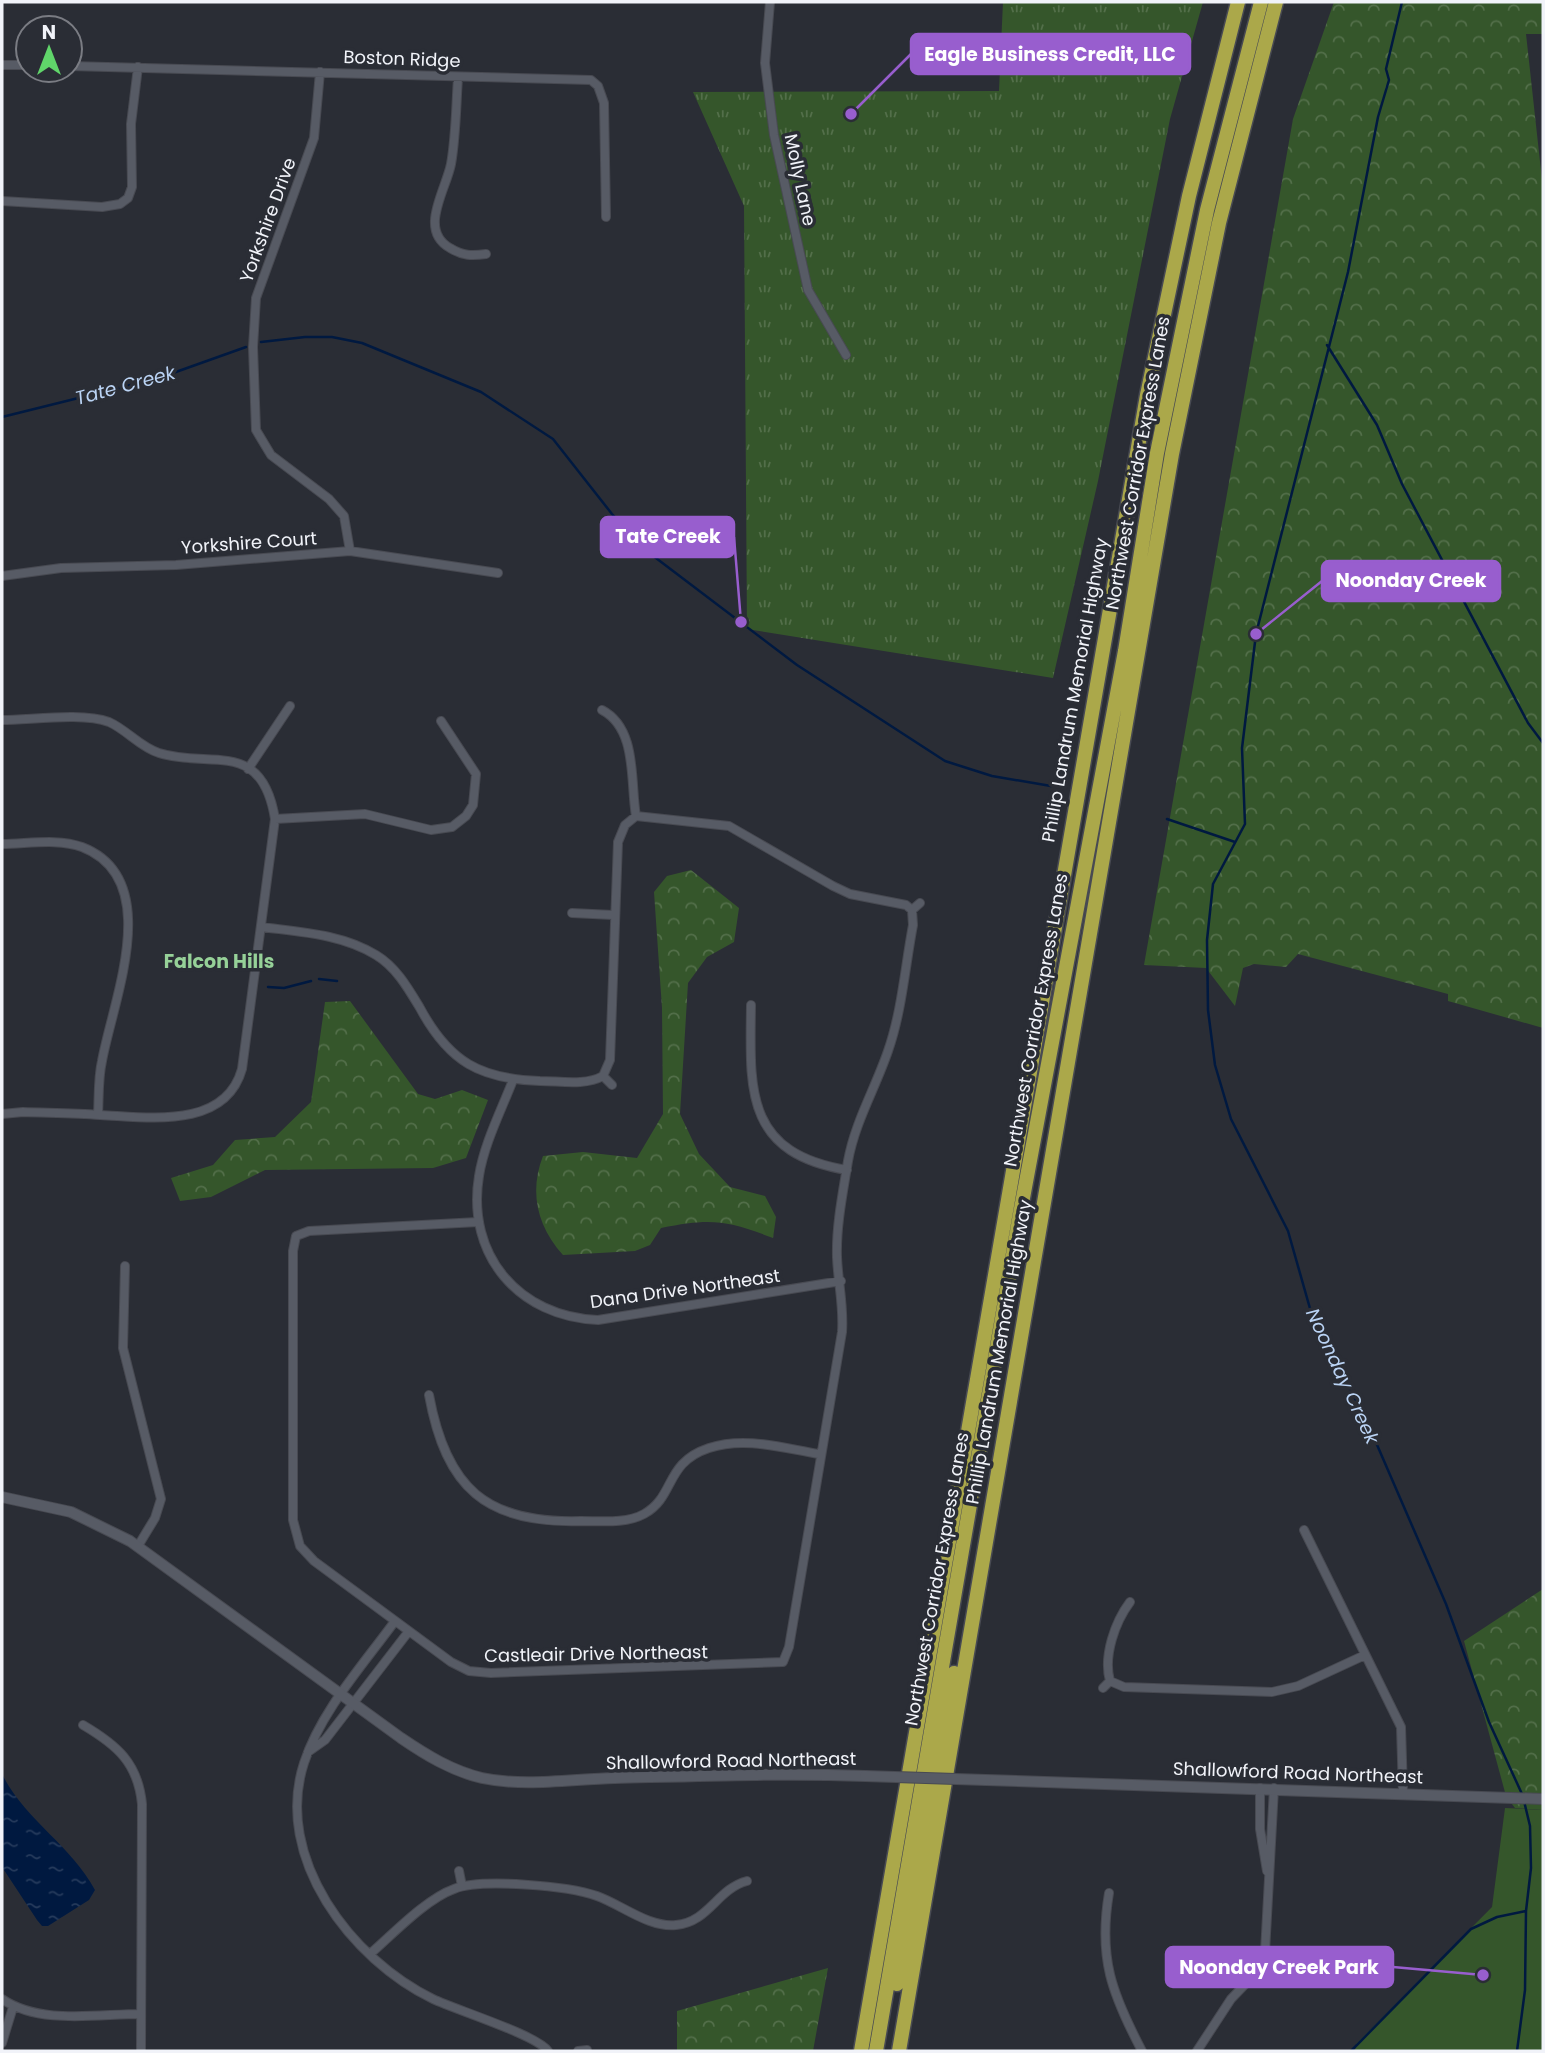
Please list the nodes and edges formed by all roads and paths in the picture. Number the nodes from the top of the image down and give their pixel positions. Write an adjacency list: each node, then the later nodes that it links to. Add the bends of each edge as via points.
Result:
1 (770, 2): 12 (street, Molly Lane, via 765,63 774,135 808,290)
2 (1238, 2): 75 (highway, Phillip Landrum Memorial Highway, via 1188,195 1147,395)
3 (1261, 2): 76 (highway, Northwest Corridor Express Lanes, via 1207,209 1157,453)
4 (1276, 2): 41 (highway, Phillip Landrum Memorial Highway, via 1227,190 1174,443)
5 (84, 66): 6 (street, Boston Ridge)
6 (138, 67): 7 (street, Boston Ridge); 9 (street, via 128,198 102,208)
7 (320, 72): 8 (street, Boston Ridge); 13 (street, Yorkshire Drive, via 314,138 256,298 256,430 271,454 344,516)
8 (458, 78): 10 (street, Boston Ridge, via 592,79 604,103); 11 (street, via 451,163 438,203 436,232 445,246 461,255)
9 (2, 201)
10 (606, 217)
11 (486, 254)
12 (846, 355)
13 (350, 551): 14 (street, Yorkshire Court); 15 (street, Yorkshire Court, via 176,565 61,568)
14 (498, 573)
15 (2, 576)
16 (290, 706): 20 (street)
17 (602, 710): 21 (street, via 624,733)
18 (2, 720): 20 (street, via 95,719 118,727 157,752 227,759)
19 (441, 721): 22 (street, via 473,765 478,783 473,805 452,827 431,830 365,814)
20 (248, 769): 22 (street, via 267,790)
21 (636, 816): 25 (street, via 729,826 841,890 898,902); 27 (street, via 620,836)
22 (275, 819): 28 (street)
23 (2, 844): 34 (street, via 61,843 83,848 107,865 123,887 128,911 126,947 101,1064)
24 (920, 903): 25 (street)
25 (912, 911): 35 (street, via 896,1022 863,1105)
26 (572, 913): 27 (street)
27 (613, 915): 30 (street, via 610,1060)
28 (262, 927): 31 (street, via 332,937 377,956 404,982 435,1033 457,1057 484,1073); 34 (street, via 242,1069 229,1093 204,1109 171,1119)
29 (751, 1005): 35 (street, via 750,1075 764,1122 789,1149)
30 (603, 1076): 31 (street, via 587,1082); 32 (street)
31 (513, 1080): 36 (street, Dana Drive Northeast, via 480,1173)
32 (612, 1085)
33 (2, 1114): 34 (street)
34 (98, 1115)
35 (847, 1170): 38 (street, via 838,1233)
36 (478, 1222): 38 (street, Dana Drive Northeast, via 492,1261 512,1286 541,1307 579,1320 636,1316); 46 (street, Castleair Drive Northeast, via 293,1233 294,1531 306,1553)
37 (125, 1266): 44 (street, via 123,1348 161,1499)
38 (841, 1281): 40 (street, via 842,1332)
39 (429, 1395): 40 (street, via 436,1433 458,1476 497,1508 535,1521 632,1519 655,1505 680,1464 725,1444 752,1443)
40 (819, 1454): 49 (street)
41 (996, 1484): 77 (highway, via 940,1738); 78 (highway, Phillip Landrum Memorial Highway)
42 (2, 1497): 44 (street, Shallowford Road Northeast, via 71,1512)
43 (1304, 1530): 48 (street)
44 (138, 1546): 53 (street, Shallowford Road Northeast)
45 (1130, 1602): 51 (street, via 1116,1623 1108,1663)
46 (396, 1621): 47 (street, Castleair Drive Northeast); 53 (street)
47 (409, 1631): 49 (street, Castleair Drive Northeast, via 451,1662 479,1673); 54 (street)
48 (1365, 1655): 51 (street, via 1298,1686 1272,1692 1124,1687); 59 (street, via 1401,1727)
49 (783, 1662): 50 (street)
50 (789, 1670)
51 (1110, 1681): 52 (street)
52 (1103, 1688)
53 (342, 1694): 54 (street, Shallowford Road Northeast); 56 (street)
54 (354, 1703): 56 (street, via 325,1740); 57 (street, Shallowford Road Northeast, bridge, via 428,1756 485,1778 524,1781 740,1774)
55 (83, 1725): 69 (street, via 120,1749 139,1782)
56 (308, 1752): 66 (street, via 297,1802 308,1863 331,1911)
57 (1260, 1788): 58 (street, Shallowford Road Northeast); 62 (street, via 1260,1829)
58 (1274, 1788): 59 (street, Shallowford Road Northeast); 62 (street)
59 (1403, 1792): 60 (street, Shallowford Road Northeast)
60 (1543, 1799)
61 (459, 1871): 64 (street)
62 (1268, 1874): 80 (street, via 1267,1943 1261,1963 1224,2007)
63 (747, 1881): 64 (street, via 730,1887 702,1916 668,1926 570,1889)
64 (462, 1886): 66 (street, via 443,1894)
65 (1109, 1893): 79 (street, via 1104,1946 1108,1977)
66 (370, 1954): 73 (street, via 419,1992 531,2039)
67 (2, 1999): 68 (street)
68 (13, 2007): 69 (street, via 58,2015); 70 (street)
69 (141, 2014): 72 (street)
70 (2, 2043)
71 (587, 2050): 74 (street)
72 (141, 2051)
73 (548, 2051)
74 (578, 2051)
75 (860, 2051)
76 (876, 2051)
77 (884, 2051)
78 (899, 2051)
79 (1142, 2051)
80 (1197, 2051)

